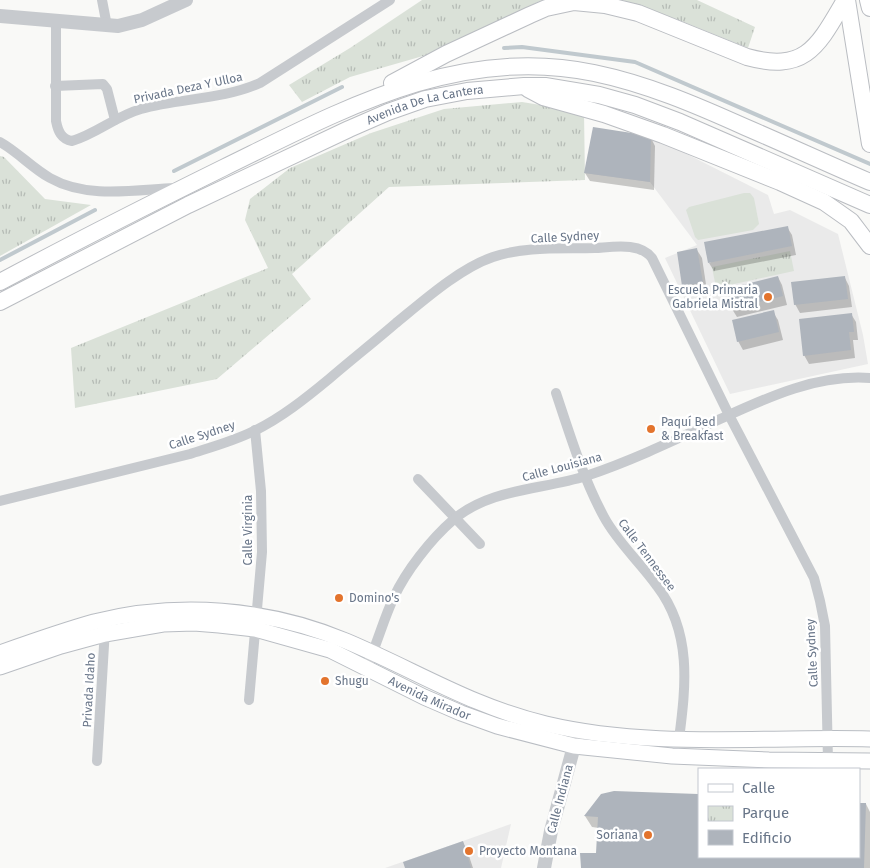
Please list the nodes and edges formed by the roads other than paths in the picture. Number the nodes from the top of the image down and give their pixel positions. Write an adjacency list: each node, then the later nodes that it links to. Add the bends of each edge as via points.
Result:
1 (102, 0): 7 (street)
2 (186, 0): 7 (street, via 142,20)
3 (390, 0): 11 (street, Privada Deza Y Ulloa, via 247,89 149,107)
4 (846, 0): 10 (main road, via 813,48 784,62 747,56 620,8 588,2 562,4 530,15 446,54); 13 (main road)
5 (0, 16): 6 (street)
6 (56, 21): 7 (street); 8 (street)
7 (107, 26)
8 (55, 86): 11 (street, via 103,84); 11 (street, Privada Deza Y Ulloa, via 57,128 64,139 76,140)
9 (524, 86): 16 (main road, Avenida De La Cantera, via 564,89 635,105); 17 (main road, via 543,97 663,135 824,202 851,222); 19 (main road, Avenida De La Cantera, via 445,94 388,112 188,204)
10 (366, 100): 14 (main road, Avenida De La Cantera, via 430,79 494,67 525,66 593,72 636,83 694,104); 15 (main road, Avenida De La Cantera)
11 (115, 120)
12 (0, 142): 15 (street, via 48,177 72,188 106,191)
13 (870, 144)
14 (870, 182)
15 (183, 188): 18 (main road, Avenida De La Cantera)
16 (870, 205)
17 (870, 246)
18 (0, 282)
19 (0, 302)
20 (870, 378): 22 (street, Calle Louisiana, via 823,380 777,393)
21 (556, 393): 24 (street, Calle Tennessee)
22 (730, 415): 23 (street, Calle Sydney, via 652,258 642,250 616,247 506,253 472,266 416,306 307,396); 24 (street, Calle Louisiana); 37 (street, Calle Sydney, via 814,578 825,626)
23 (255, 430): 26 (street, Calle Sydney, via 190,454); 29 (street, Calle Virginia, via 262,523)
24 (584, 476): 27 (street, Calle Louisiana, via 503,495 480,503); 38 (street, Calle Tennessee, via 604,518 621,544 658,586 675,616 685,662 684,702)
25 (418, 479): 27 (street)
26 (0, 501)
27 (455, 518): 28 (street); 32 (street, Calle Louisiana, via 434,537 394,596)
28 (480, 544)
29 (256, 622): 30 (main road, Avenida Mirador, via 230,611 188,610 158,612); 32 (main road, Avenida Mirador, via 317,631); 34 (main road, Avenida Mirador, via 330,650); 35 (street, Calle Virginia)
30 (105, 627): 31 (main road, Avenida Mirador, via 65,631); 33 (main road, Avenida Mirador, via 68,644); 41 (street, Privada Idaho)
31 (0, 653)
32 (373, 653): 34 (street, Calle Louisiana); 36 (main road, Avenida Mirador, via 463,697 545,724)
33 (0, 667)
34 (366, 668): 40 (main road, Avenida Mirador, via 461,713)
35 (250, 700)
36 (578, 730): 38 (main road, Avenida Mirador); 40 (street, Calle Indiana)
37 (827, 738): 38 (main road, Avenida Mirador); 39 (main road, Avenida Mirador); 42 (street, Calle Sydney)
38 (678, 739)
39 (870, 739)
40 (574, 746): 42 (main road, Avenida Mirador, via 672,756); 44 (street, Calle Indiana)
41 (97, 761)
42 (828, 761): 43 (main road, Avenida Mirador)
43 (870, 761)
44 (544, 868)

